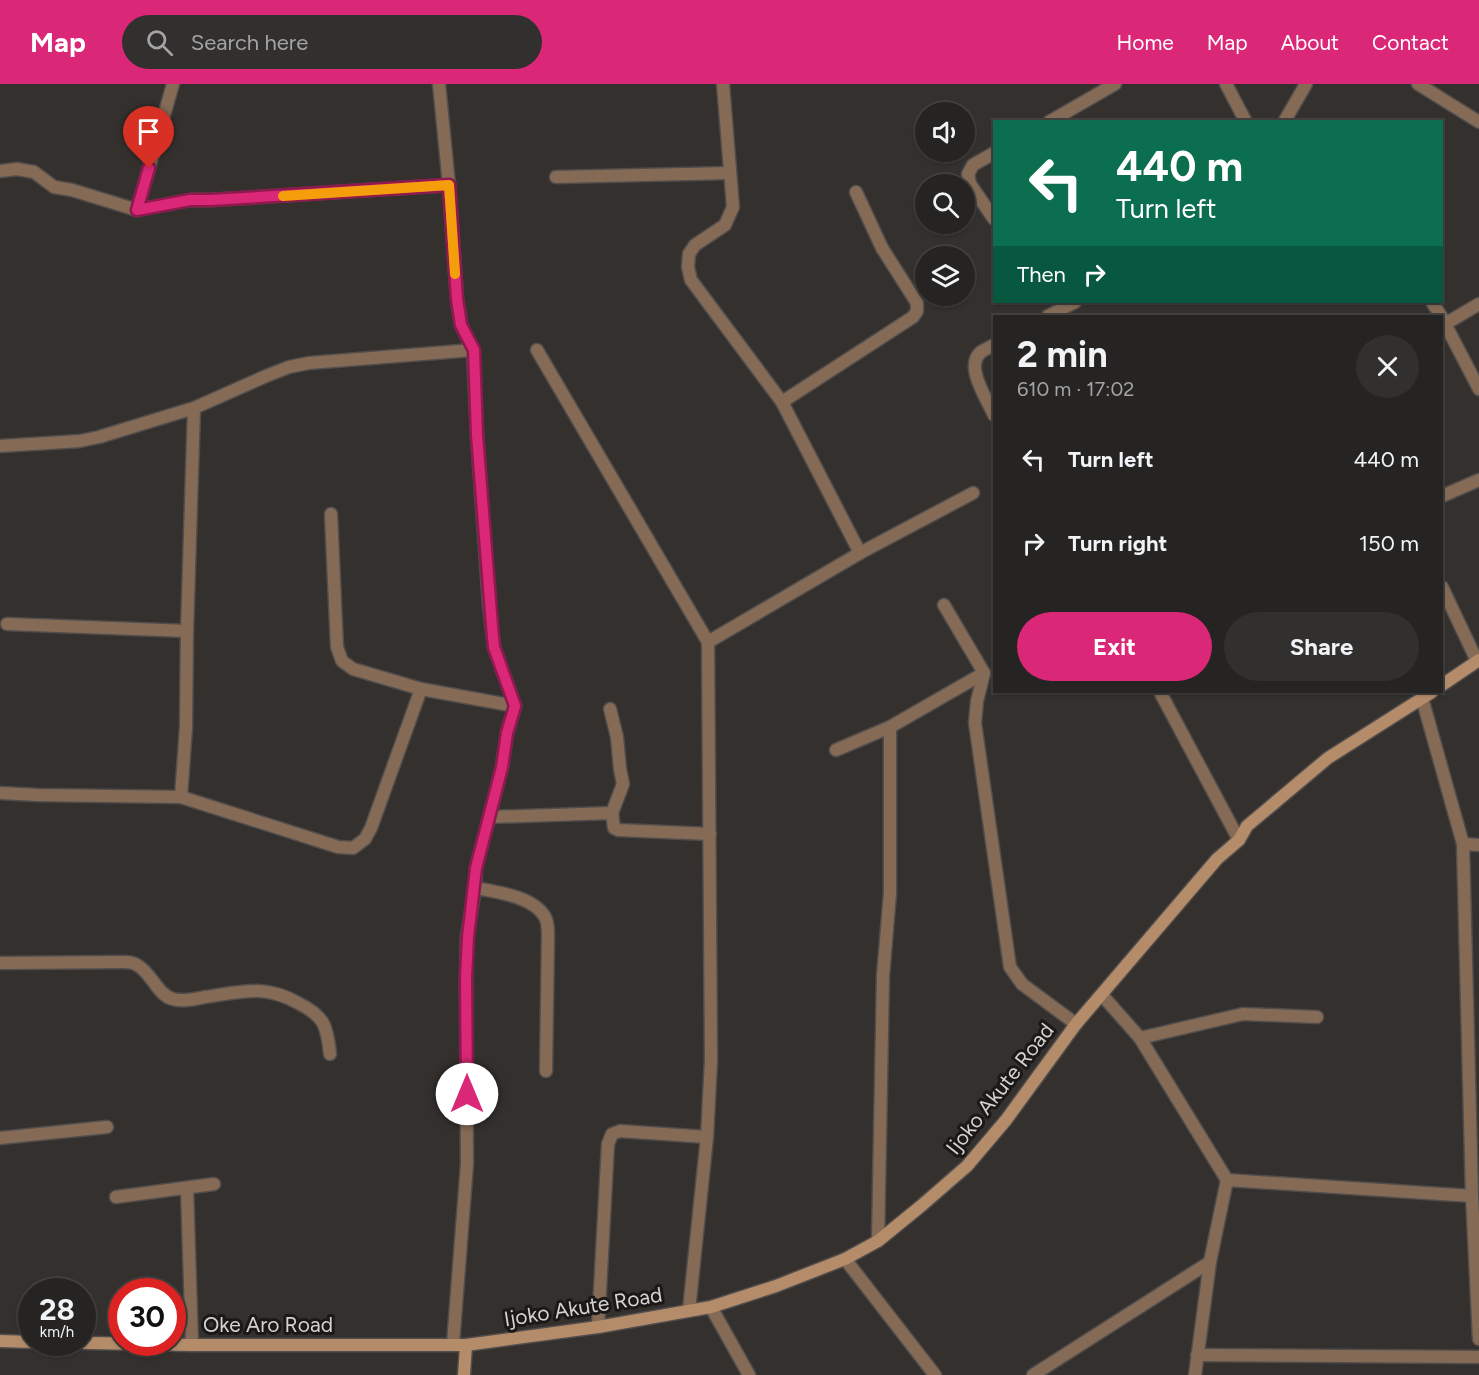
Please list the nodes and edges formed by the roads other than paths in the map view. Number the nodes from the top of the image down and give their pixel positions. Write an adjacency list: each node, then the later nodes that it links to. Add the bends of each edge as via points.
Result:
1 (173, 84): 18 (street)
2 (439, 84): 16 (street)
3 (723, 84): 14 (street)
4 (1115, 84): 8 (street)
5 (1226, 84): 9 (street)
6 (1306, 84): 10 (street)
7 (1418, 84): 11 (street)
8 (1052, 120)
9 (1245, 120)
10 (1285, 120)
11 (1479, 122)
12 (993, 154): 19 (street, via 973,165 968,174 970,184)
13 (0, 171): 18 (street, via 33,172 54,187)
14 (730, 172): 15 (street); 27 (street, via 730,216 725,225 695,245 689,254 689,274)
15 (556, 177)
16 (449, 185): 18 (street, via 190,200); 24 (street, via 457,299 461,325)
17 (855, 192): 27 (street, via 882,248 917,303 917,311)
18 (137, 210)
19 (993, 218)
20 (1479, 304): 21 (street)
21 (1443, 319)
22 (1443, 321): 26 (street)
23 (993, 346): 29 (street, via 980,353 975,373)
24 (474, 350): 28 (street, via 289,367); 47 (street, via 489,604 494,647)
25 (537, 350): 40 (street)
26 (1479, 389)
27 (782, 402): 35 (street)
28 (194, 408): 30 (street, via 80,441); 39 (street)
29 (993, 413)
30 (0, 446)
31 (1479, 480): 33 (street)
32 (973, 493): 35 (street)
33 (1443, 496)
34 (331, 514): 44 (street, via 337,647 342,661 353,669)
35 (860, 553): 40 (street)
36 (1443, 589): 41 (street)
37 (944, 605): 42 (street)
38 (7, 624): 39 (street)
39 (187, 631): 52 (street)
40 (708, 642): 55 (street)
41 (1478, 660): 43 (main road)
42 (984, 673): 49 (street); 63 (street, via 975,723 1010,968 1022,984)
43 (1443, 684)
44 (421, 689): 47 (street); 52 (street, via 371,828 353,848 338,847)
45 (1161, 693): 56 (street)
46 (1427, 695): 56 (main road, Ijoko Akute Road, via 1328,758 1247,826); 57 (street)
47 (515, 706): 54 (street)
48 (610, 709): 53 (street, via 623,784)
49 (890, 727): 50 (street); 75 (street, via 890,893 883,976)
50 (836, 750)
51 (0, 793): 52 (street)
52 (181, 797)
53 (612, 813): 54 (street); 55 (street, via 612,825 618,830)
54 (489, 817): 59 (street)
55 (710, 834): 68 (street, via 711,1060)
56 (1239, 840): 61 (main road, Ijoko Akute Road, via 1217,859)
57 (1463, 844): 58 (street); 73 (street)
58 (1479, 845)
59 (475, 888): 66 (street, via 523,899 546,918); 85 (street, via 466,977 467,1164)
60 (0, 963): 65 (street, via 137,964 173,999 271,991 313,1011 322,1020)
61 (1102, 995): 63 (main road, Ijoko Akute Road); 64 (street)
62 (1317, 1017): 64 (street, via 1243,1014)
63 (1076, 1024): 75 (main road, Ijoko Akute Road, via 967,1166)
64 (1140, 1038): 70 (street)
65 (330, 1053)
66 (546, 1071)
67 (107, 1127): 69 (street)
68 (707, 1137): 79 (street); 80 (street, via 620,1131 612,1134 608,1144)
69 (0, 1138)
70 (1227, 1180): 73 (street); 77 (street)
71 (214, 1184): 72 (street)
72 (187, 1188): 74 (street); 86 (street)
73 (1472, 1196): 81 (street)
74 (116, 1197)
75 (878, 1240): 76 (main road, Ijoko Akute Road)
76 (845, 1259): 78 (main road, Ijoko Akute Road); 91 (street)
77 (1210, 1262): 87 (street); 92 (street)
78 (711, 1307): 79 (main road, Ijoko Akute Road); 90 (street)
79 (689, 1310): 80 (main road, Ijoko Akute Road)
80 (598, 1327): 85 (main road, Ijoko Akute Road)
81 (1479, 1339)
82 (0, 1341): 83 (main road)
83 (18, 1342)
84 (96, 1343): 86 (main road, Oke Aro Road)
85 (459, 1344): 86 (main road, Oke Aro Road); 89 (main road)
86 (192, 1345)
87 (1197, 1355): 88 (street); 93 (street)
88 (1479, 1357)
89 (464, 1375)
90 (748, 1375)
91 (935, 1375)
92 (1033, 1375)
93 (1195, 1375)

